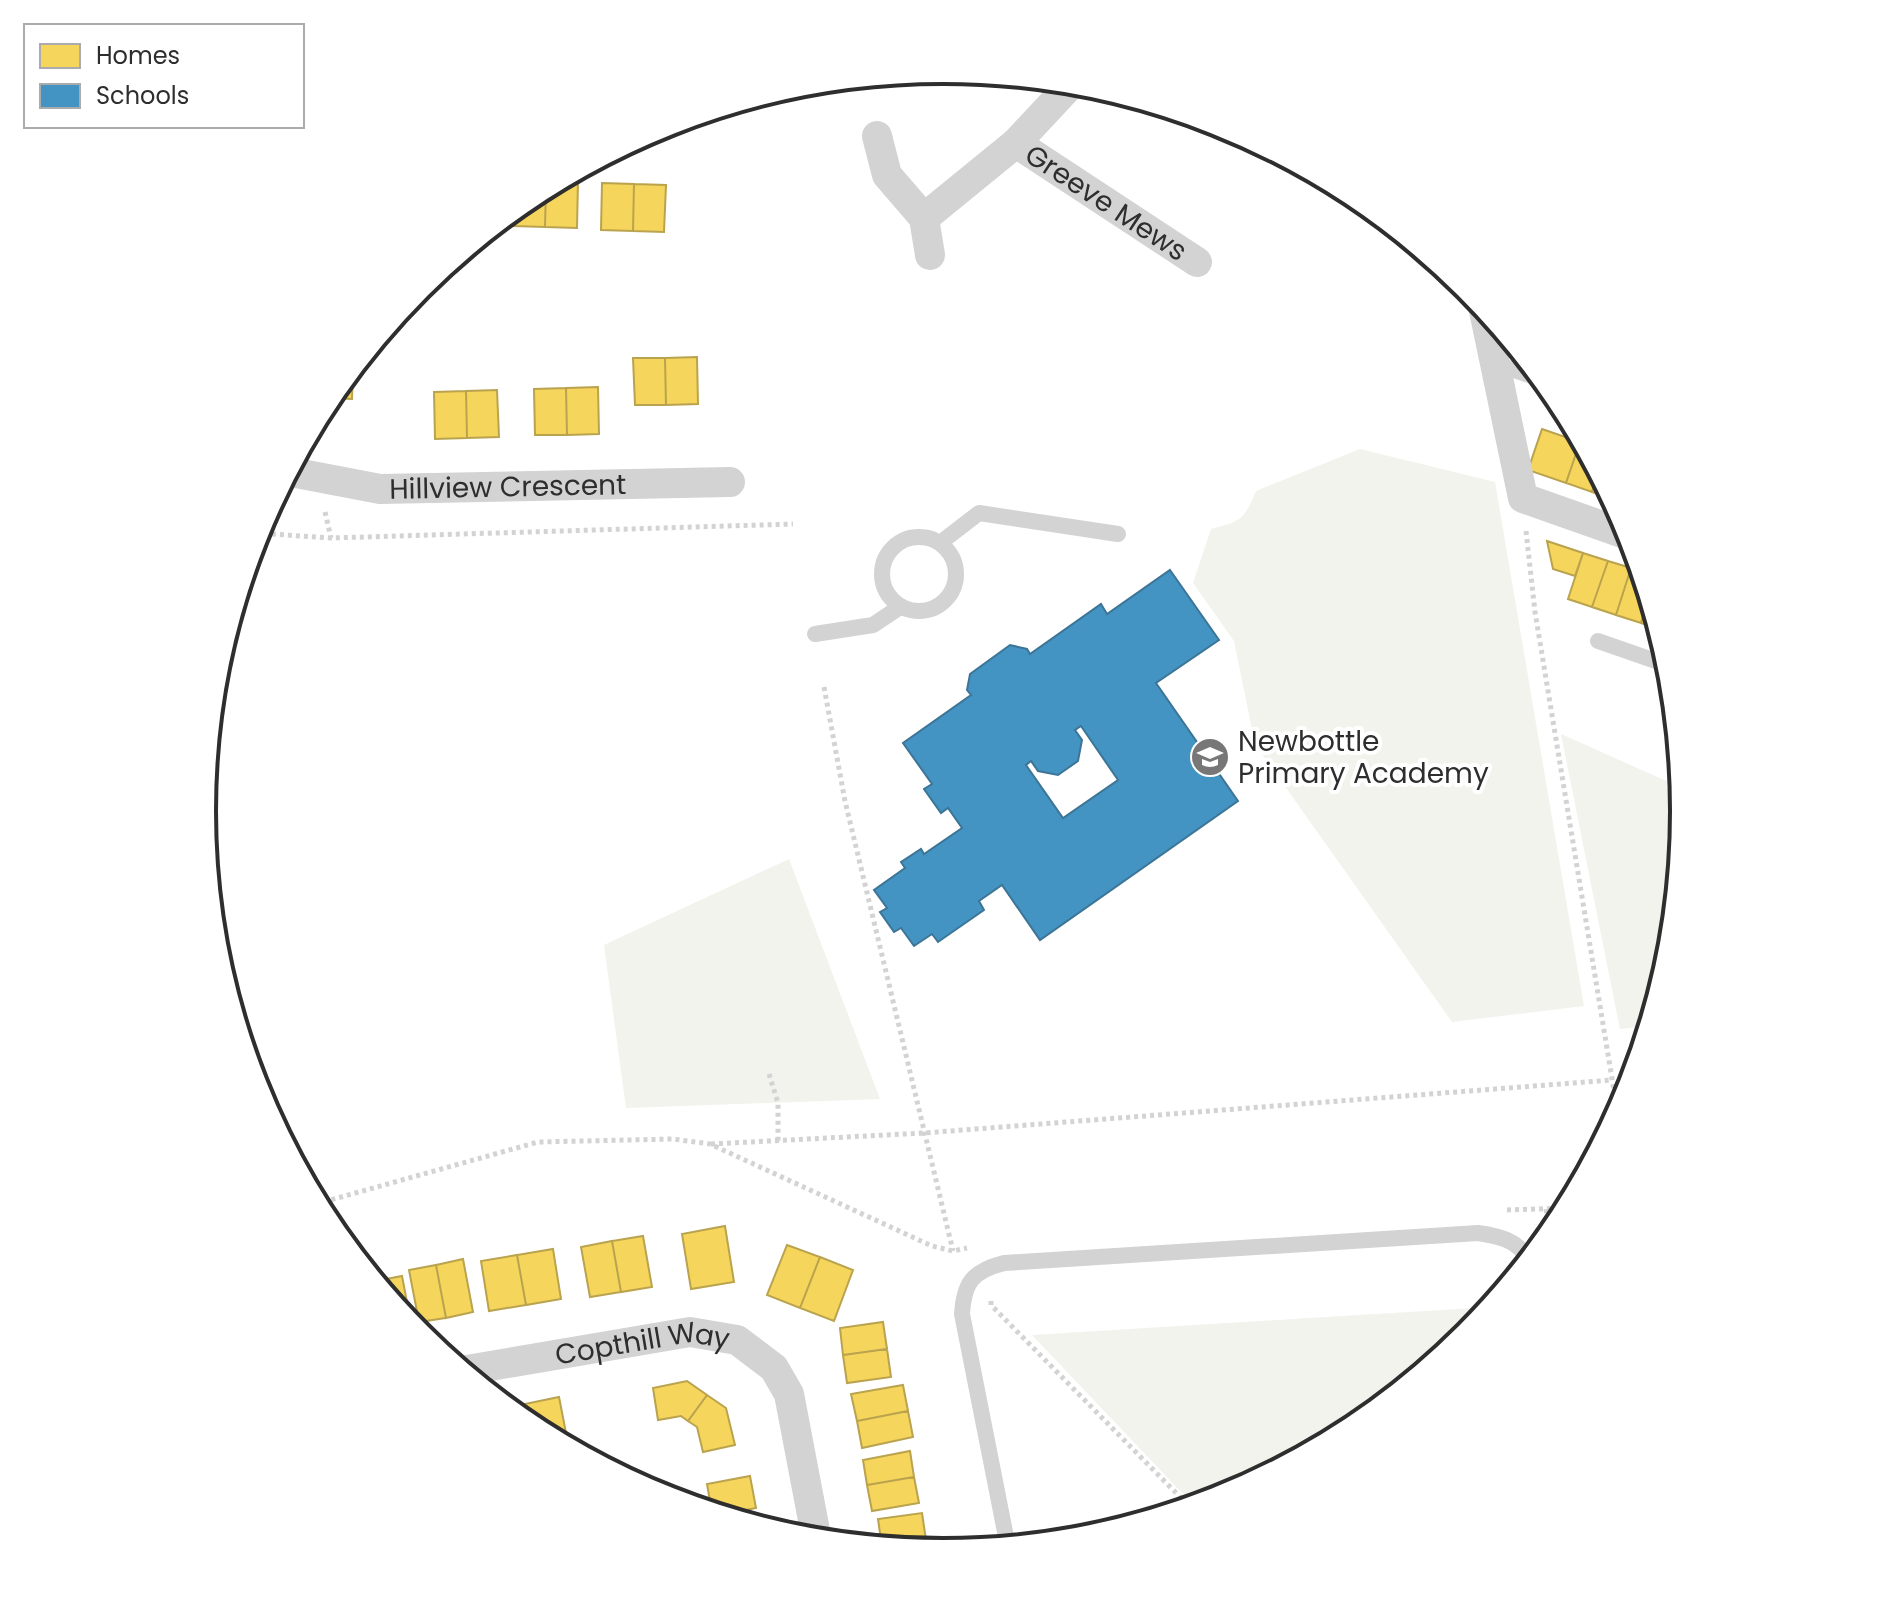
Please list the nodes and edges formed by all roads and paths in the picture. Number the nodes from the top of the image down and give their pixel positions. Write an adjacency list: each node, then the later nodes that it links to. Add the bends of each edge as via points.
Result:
1 (1062, 94): 3 (street, Greeve Mews)
2 (877, 136): 4 (street, via 887,175)
3 (1016, 143): 4 (street, Greeve Mews); 6 (street, Greeve Mews)
4 (924, 218): 5 (street)
5 (930, 255)
6 (1197, 262)
7 (1488, 330): 8 (street)
8 (1496, 364): 9 (lane); 12 (street)
9 (1523, 373)
10 (300, 474): 11 (street, Hillview Crescent, via 380,489)
11 (730, 482)
12 (1523, 498): 14 (street); 24 (path, via 1535,612)
13 (793, 524): 15 (path, via 331,538)
14 (1614, 530)
15 (271, 534)
16 (1118, 534): 17 (lane, via 979,513)
17 (940, 543): 18 (lane, via 955,566 951,594 928,611); 18 (lane, via 912,537 888,554 882,583)
18 (900, 607): 19 (lane, via 873,625)
19 (815, 634)
20 (1598, 641): 21 (lane)
21 (1655, 661)
22 (824, 687): 26 (path, via 845,801)
23 (769, 1074): 27 (path, via 778,1103)
24 (1612, 1080): 25 (path); 26 (path)
25 (1614, 1092)
26 (924, 1133): 27 (path); 28 (path, via 953,1251)
27 (778, 1141): 28 (path)
28 (710, 1144): 29 (path, via 673,1139 538,1142)
29 (329, 1200)
30 (1546, 1209): 31 (path)
31 (1548, 1217)
32 (1522, 1251): 33 (lane, via 1501,1236 1478,1233)
33 (985, 1268): 35 (path, via 991,1305); 37 (lane, via 967,1286 962,1314)
34 (477, 1370): 36 (street, Copthill Way, via 690,1332 737,1340 774,1368 789,1394)
35 (1181, 1498)
36 (814, 1527)
37 (1006, 1536)

